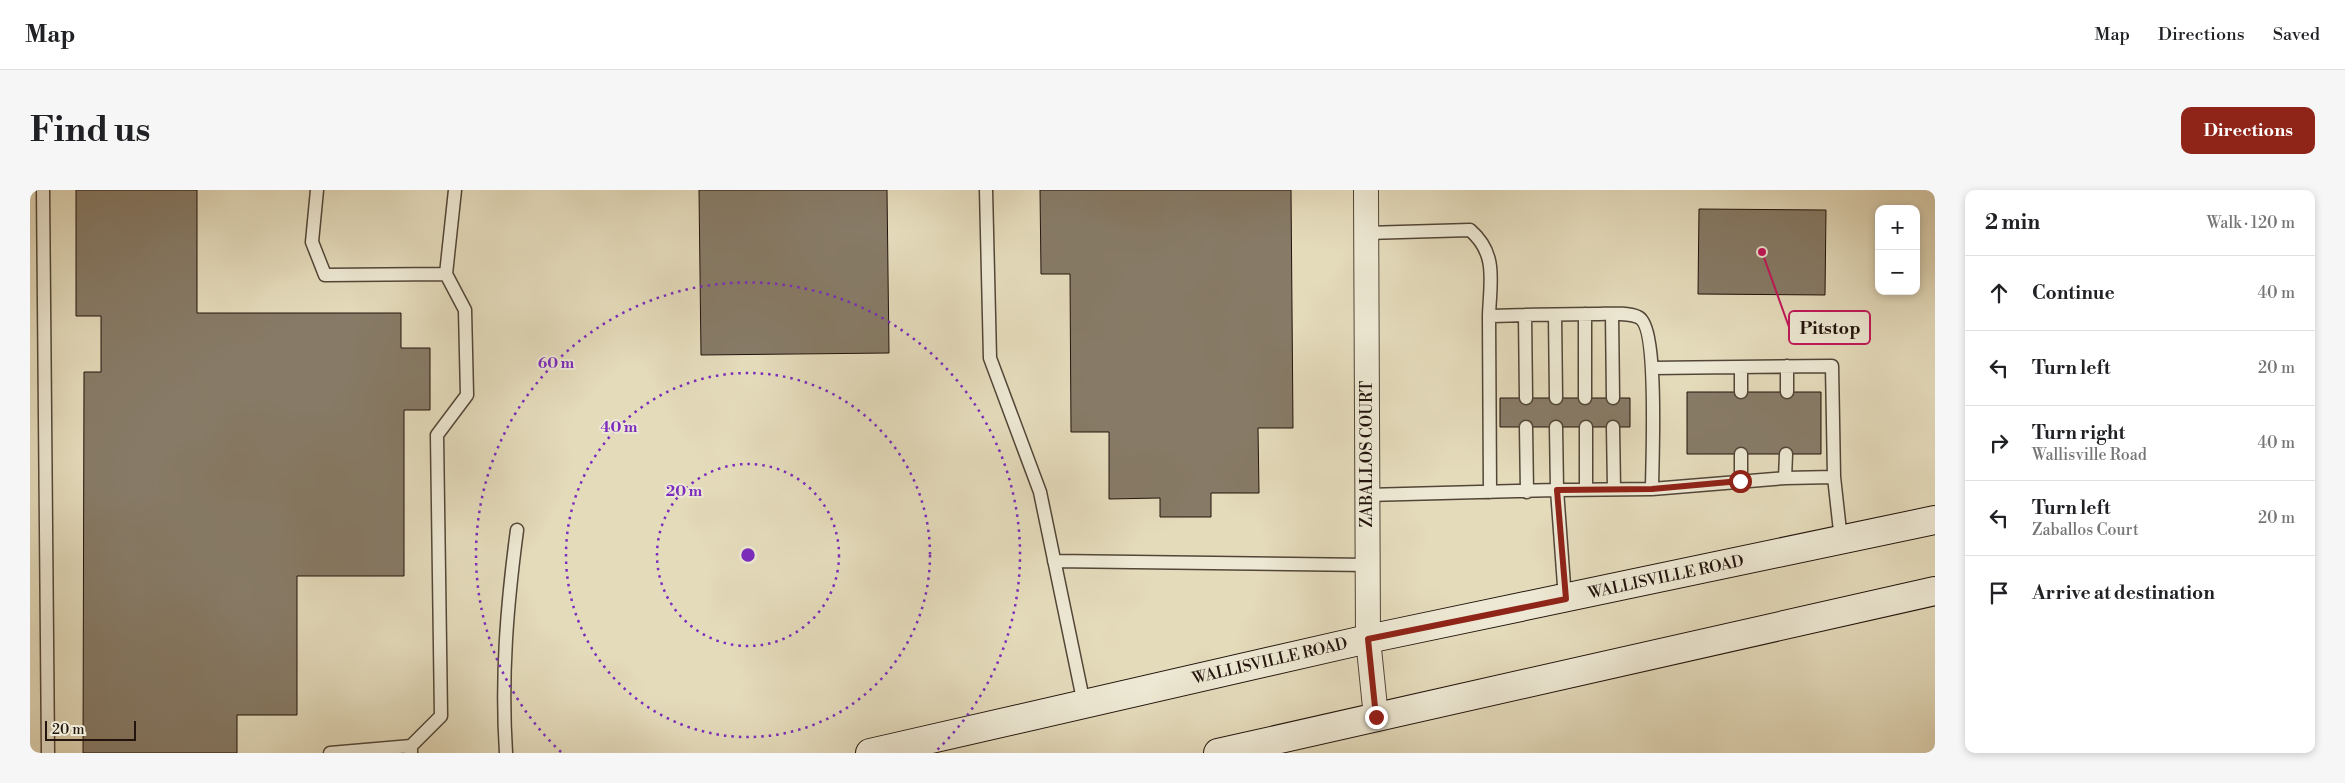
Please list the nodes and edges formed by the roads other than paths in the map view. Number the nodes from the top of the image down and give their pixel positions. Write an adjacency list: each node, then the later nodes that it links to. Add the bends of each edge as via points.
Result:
1 (43, 190): 50 (lane)
2 (317, 190): 7 (lane, via 312,242 325,275)
3 (456, 190): 7 (lane)
4 (986, 190): 41 (lane, via 990,358 1040,492)
5 (1366, 190): 6 (street, ZABALLOS COURT)
6 (1366, 233): 12 (lane, via 1470,230 1480,238 1490,258); 37 (street, ZABALLOS COURT)
7 (446, 274): 49 (lane, via 465,310 467,395 437,435 441,716)
8 (1585, 314): 9 (lane); 11 (lane); 20 (lane)
9 (1612, 314): 15 (lane, via 1638,317 1645,323); 21 (lane)
10 (1525, 315): 11 (lane); 12 (lane); 18 (lane)
11 (1555, 315): 19 (lane)
12 (1489, 316): 35 (lane)
13 (1787, 366): 14 (lane); 17 (lane); 28 (lane, via 1832,366)
14 (1740, 367): 15 (lane); 16 (lane)
15 (1652, 368): 33 (lane)
16 (1740, 392)
17 (1787, 392)
18 (1526, 398)
19 (1556, 398)
20 (1585, 398)
21 (1613, 398)
22 (1526, 427): 36 (lane)
23 (1556, 427): 34 (lane)
24 (1586, 427): 31 (lane)
25 (1613, 427): 32 (lane)
26 (1740, 454): 30 (lane)
27 (1786, 454): 29 (lane)
28 (1834, 476): 29 (lane); 40 (lane)
29 (1785, 478): 30 (lane)
30 (1740, 481): 33 (lane)
31 (1586, 489): 32 (lane); 34 (lane)
32 (1614, 489): 33 (lane)
33 (1652, 489)
34 (1557, 490): 36 (lane); 44 (lane)
35 (1490, 492): 36 (lane); 37 (lane)
36 (1527, 492)
37 (1367, 495): 42 (street, ZABALLOS COURT)
38 (1935, 520): 40 (main road, WALLISVILLE ROAD)
39 (517, 530): 52 (lane, via 508,596 502,700)
40 (1840, 540): 44 (main road, WALLISVILLE ROAD)
41 (1054, 560): 42 (lane); 46 (lane)
42 (1368, 565): 45 (street, ZABALLOS COURT)
43 (1935, 591): 47 (main road)
44 (1566, 599): 45 (main road, WALLISVILLE ROAD)
45 (1368, 639): 46 (main road, WALLISVILLE ROAD); 47 (street, ZABALLOS COURT)
46 (1084, 704): 53 (main road, WALLISVILLE ROAD)
47 (1376, 717): 48 (main road)
48 (1273, 747): 54 (main road)
49 (411, 750): 51 (lane)
50 (48, 753)
51 (330, 753)
52 (506, 753)
53 (870, 753)
54 (1218, 753)

